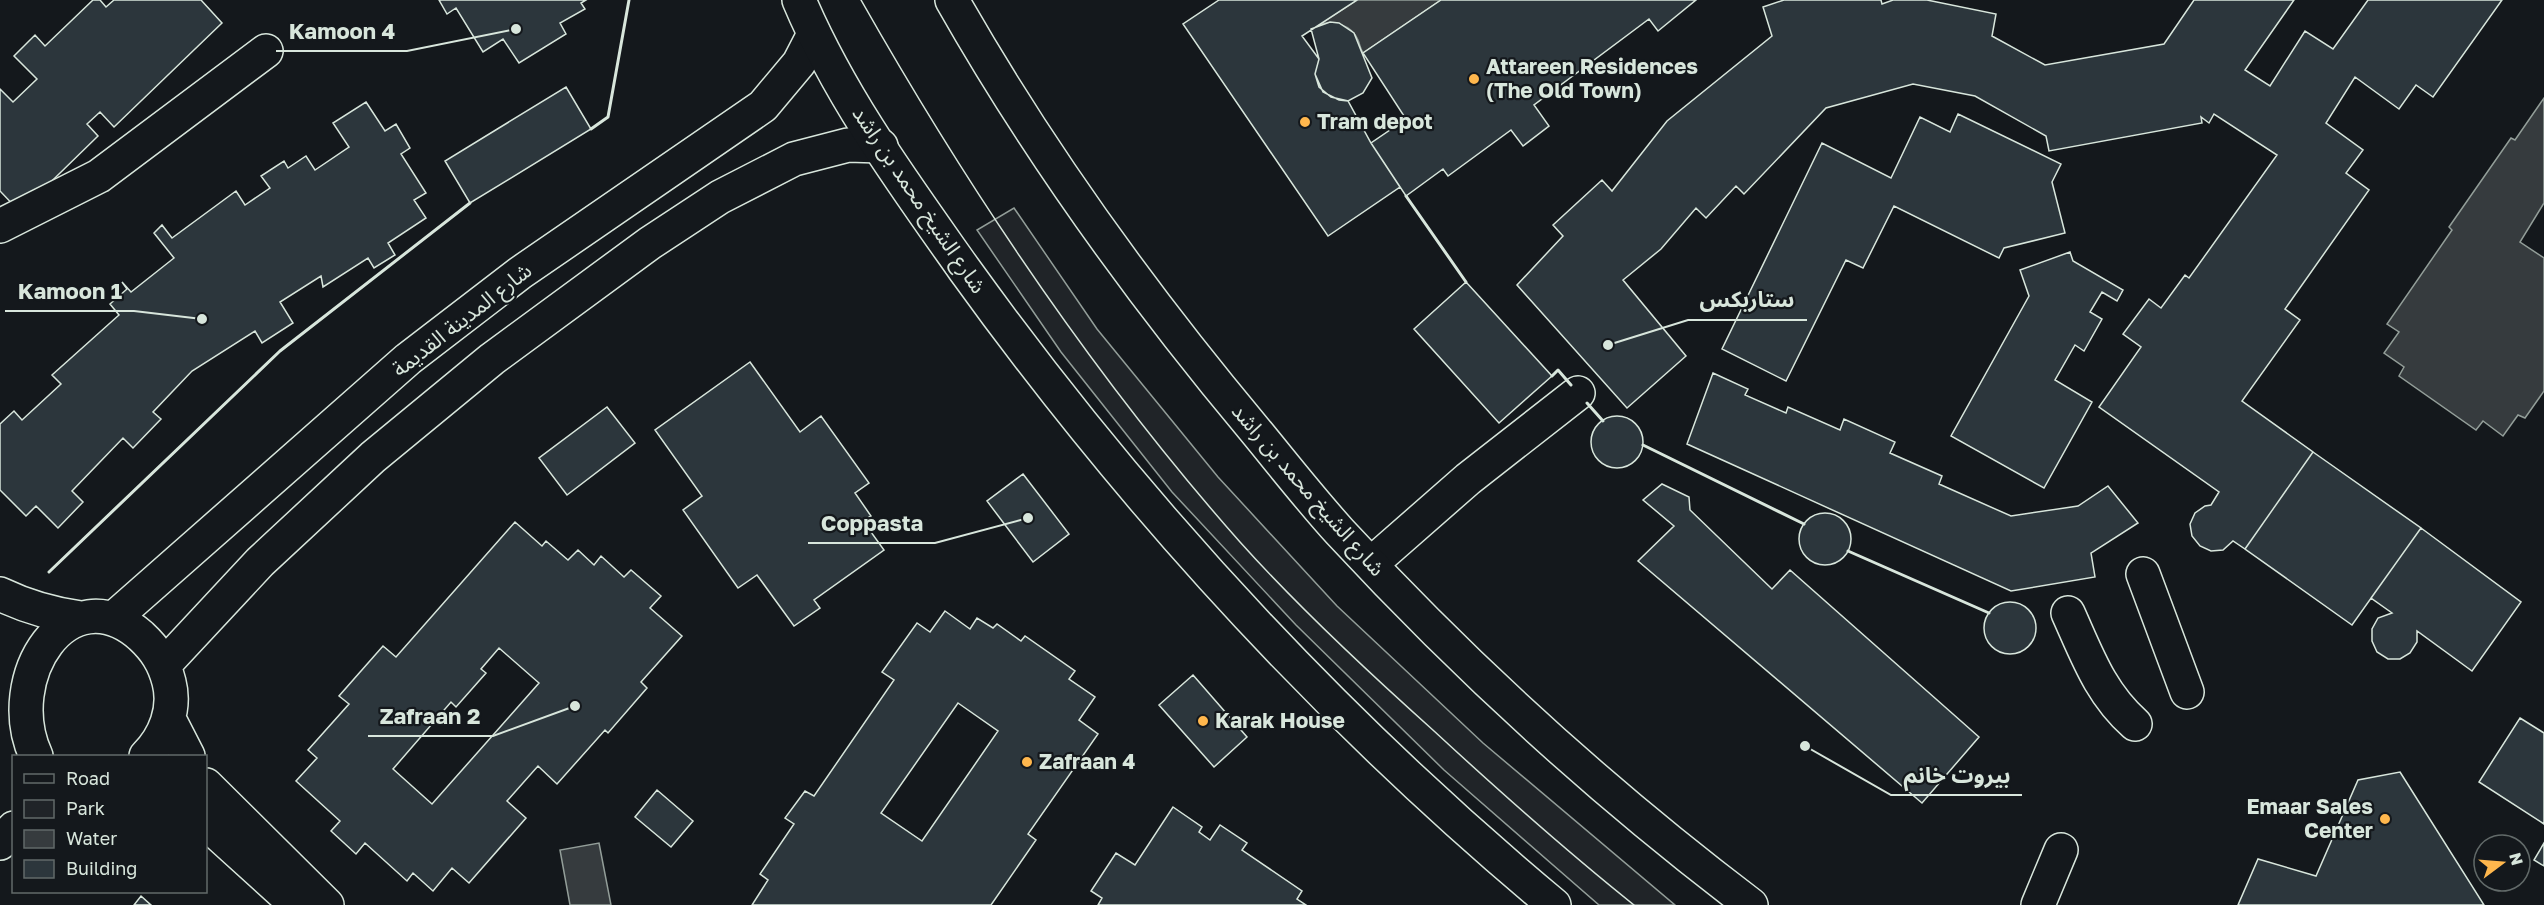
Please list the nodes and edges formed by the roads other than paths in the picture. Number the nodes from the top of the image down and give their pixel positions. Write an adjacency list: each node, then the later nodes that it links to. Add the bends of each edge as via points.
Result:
1 (800, 0): 3 (street, شارع الشيخ محمد بن راشد)
2 (952, 0): 8 (street, شارع الشيخ محمد بن راشد, via 1037,141 1099,232 1227,398)
3 (814, 34): 5 (street, شارع الشيخ محمد بن راشد); 13 (street, شارع المدينة القديمة, via 798,63 763,106 520,273 408,359)
4 (266, 51): 6 (street, via 99,176)
5 (881, 146): 14 (street, via 848,145 794,159 720,197 650,243 492,359 373,457 260,562); 29 (street, شارع الشيخ محمد بن راشد, via 1027,357 1207,572 1302,674 1403,772)
6 (0, 226)
7 (1578, 393): 8 (street, via 1468,479)
8 (1371, 564): 30 (street, شارع الشيخ محمد بن راشد, via 1533,724 1617,799)
9 (2143, 574): 15 (street)
10 (0, 594): 12 (street, via 52,614)
11 (2068, 613): 17 (street, via 2109,698)
12 (81, 618): 13 (street); 18 (street, via 60,623 27,648 7,679)
13 (114, 618): 14 (street, via 151,645)
14 (164, 664): 16 (street, via 171,691)
15 (2187, 692)
16 (169, 719): 20 (street, via 158,744); 21 (street)
17 (2135, 724)
18 (6, 733): 19 (street)
19 (35, 755)
20 (147, 755)
21 (187, 755)
22 (207, 786): 28 (street)
23 (207, 824): 27 (street)
24 (12, 830): 25 (street)
25 (0, 843)
26 (2061, 850): 31 (street)
27 (296, 905)
28 (327, 905)
29 (1554, 905)
30 (1751, 905)
31 (2038, 905)

